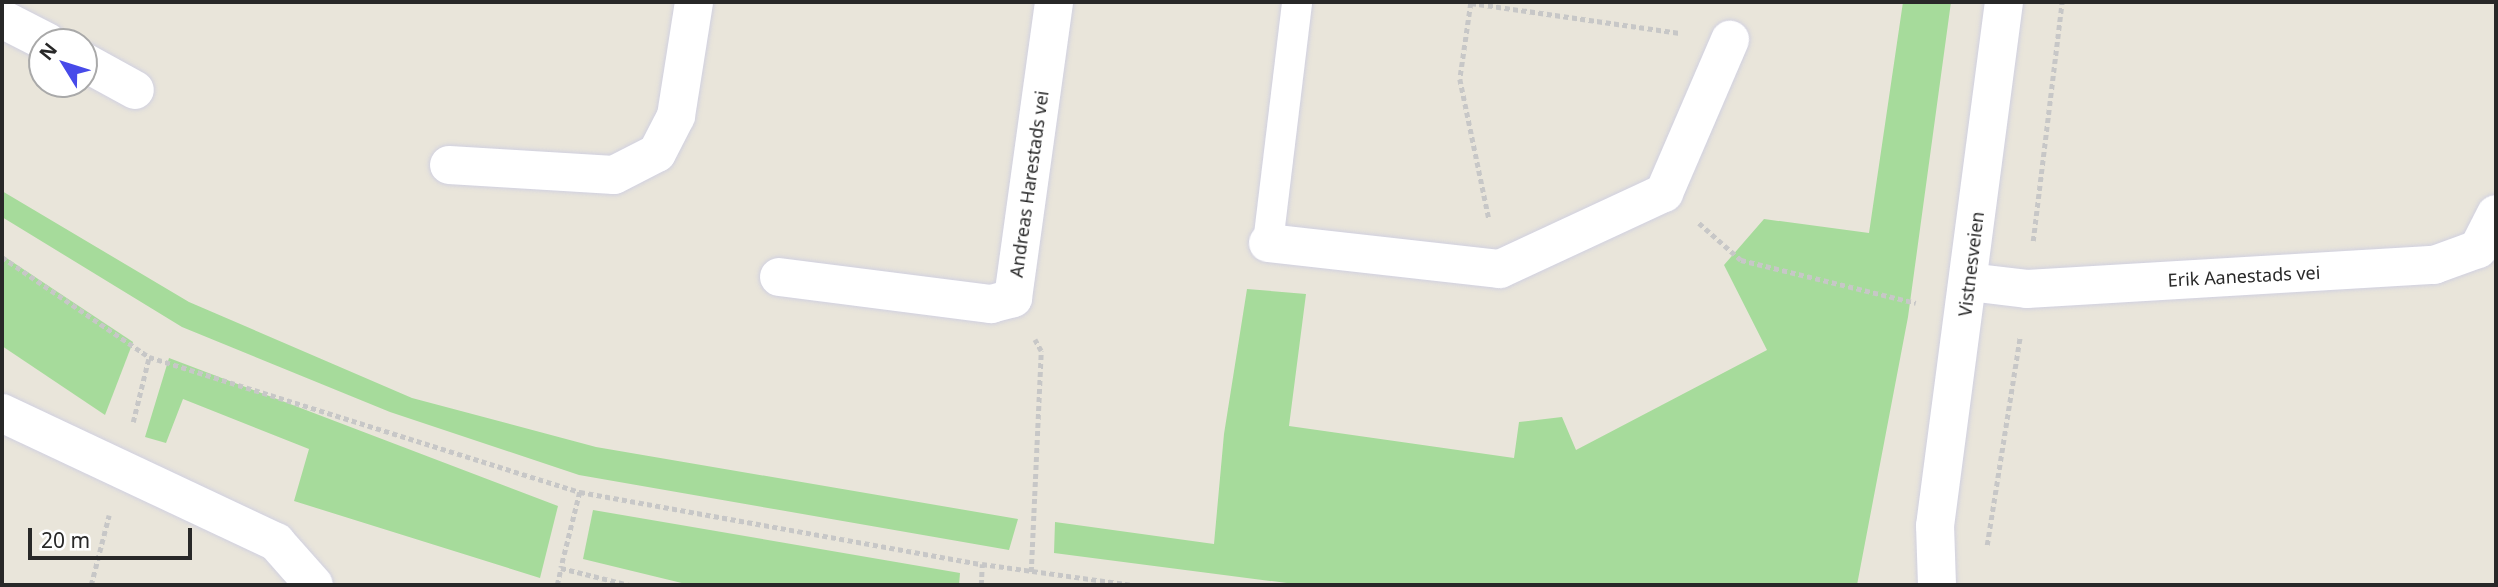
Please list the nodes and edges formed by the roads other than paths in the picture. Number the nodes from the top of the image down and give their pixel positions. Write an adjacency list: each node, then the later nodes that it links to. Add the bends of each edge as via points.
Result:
1 (694, 2): 10 (street, via 676,116 657,153 614,175)
2 (1054, 2): 13 (street, Andreas Harestads vei, via 1013,298 991,304)
3 (1297, 2): 12 (lane)
4 (2004, 2): 14 (street, Vistnesveien)
5 (2, 19): 6 (street)
6 (28, 32)
7 (1730, 40): 12 (street, via 1664,193 1500,269)
8 (98, 70): 9 (street)
9 (135, 90)
10 (449, 165)
11 (2496, 214): 14 (street, Erik Aanestads vei, via 2479,249 2434,265 2027,289)
12 (1268, 243)
13 (779, 277)
14 (1969, 282): 16 (street, Vistnesveien)
15 (2, 413): 17 (street, via 276,542)
16 (1935, 526): 18 (street, Vistnesveien); 19 (street, Vistnesveien)
17 (314, 585)
18 (1916, 585)
19 (1937, 585)

